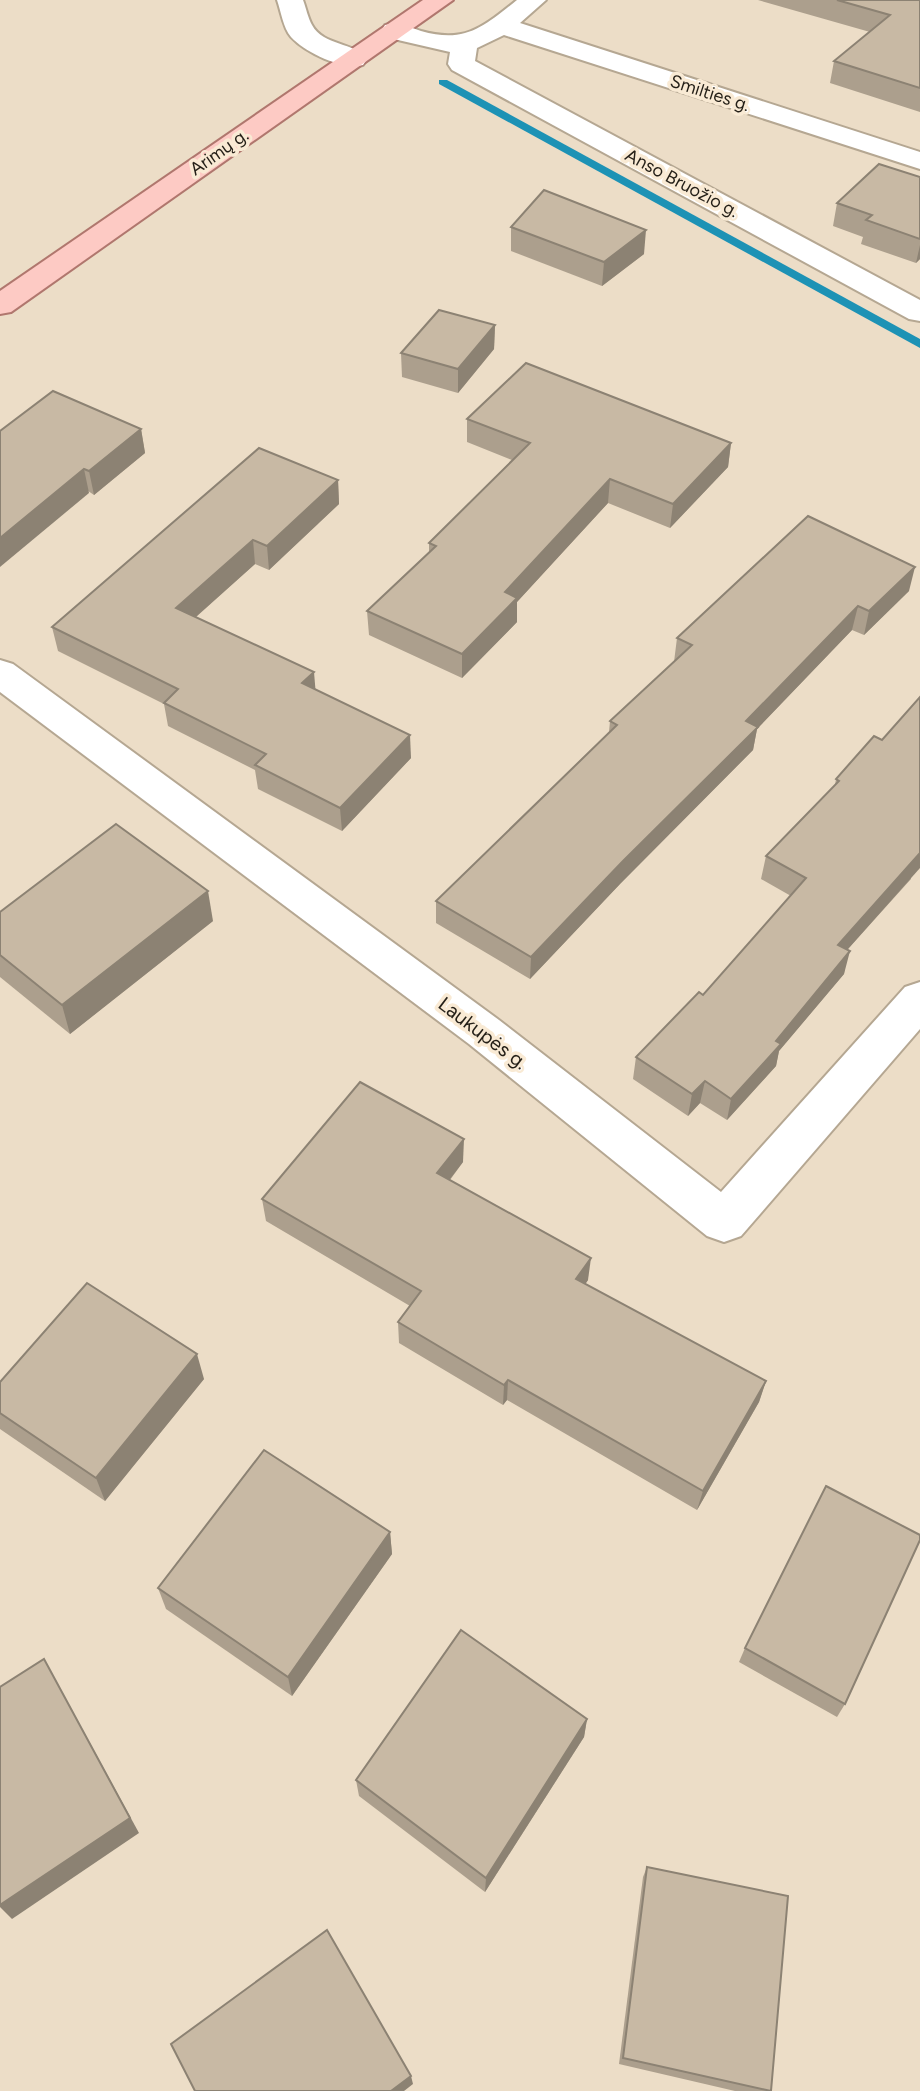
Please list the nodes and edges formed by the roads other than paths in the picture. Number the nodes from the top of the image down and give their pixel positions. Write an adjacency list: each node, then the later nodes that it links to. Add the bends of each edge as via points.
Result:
1 (290, 0): 7 (street, via 301,32)
2 (440, 0): 5 (main road, Arimų g.)
3 (533, 0): 4 (street)
4 (500, 25): 6 (street); 8 (street, Smilties g.)
5 (394, 31): 6 (street); 7 (main road, Arimų g.)
6 (465, 44): 10 (street, Anso Bruožio g., via 461,64)
7 (354, 59): 9 (main road, Arimų g.)
8 (920, 161)
9 (0, 305)
10 (920, 312)
11 (0, 673): 12 (street, Laukupės g., via 484,1032 724,1222)
12 (920, 999)

